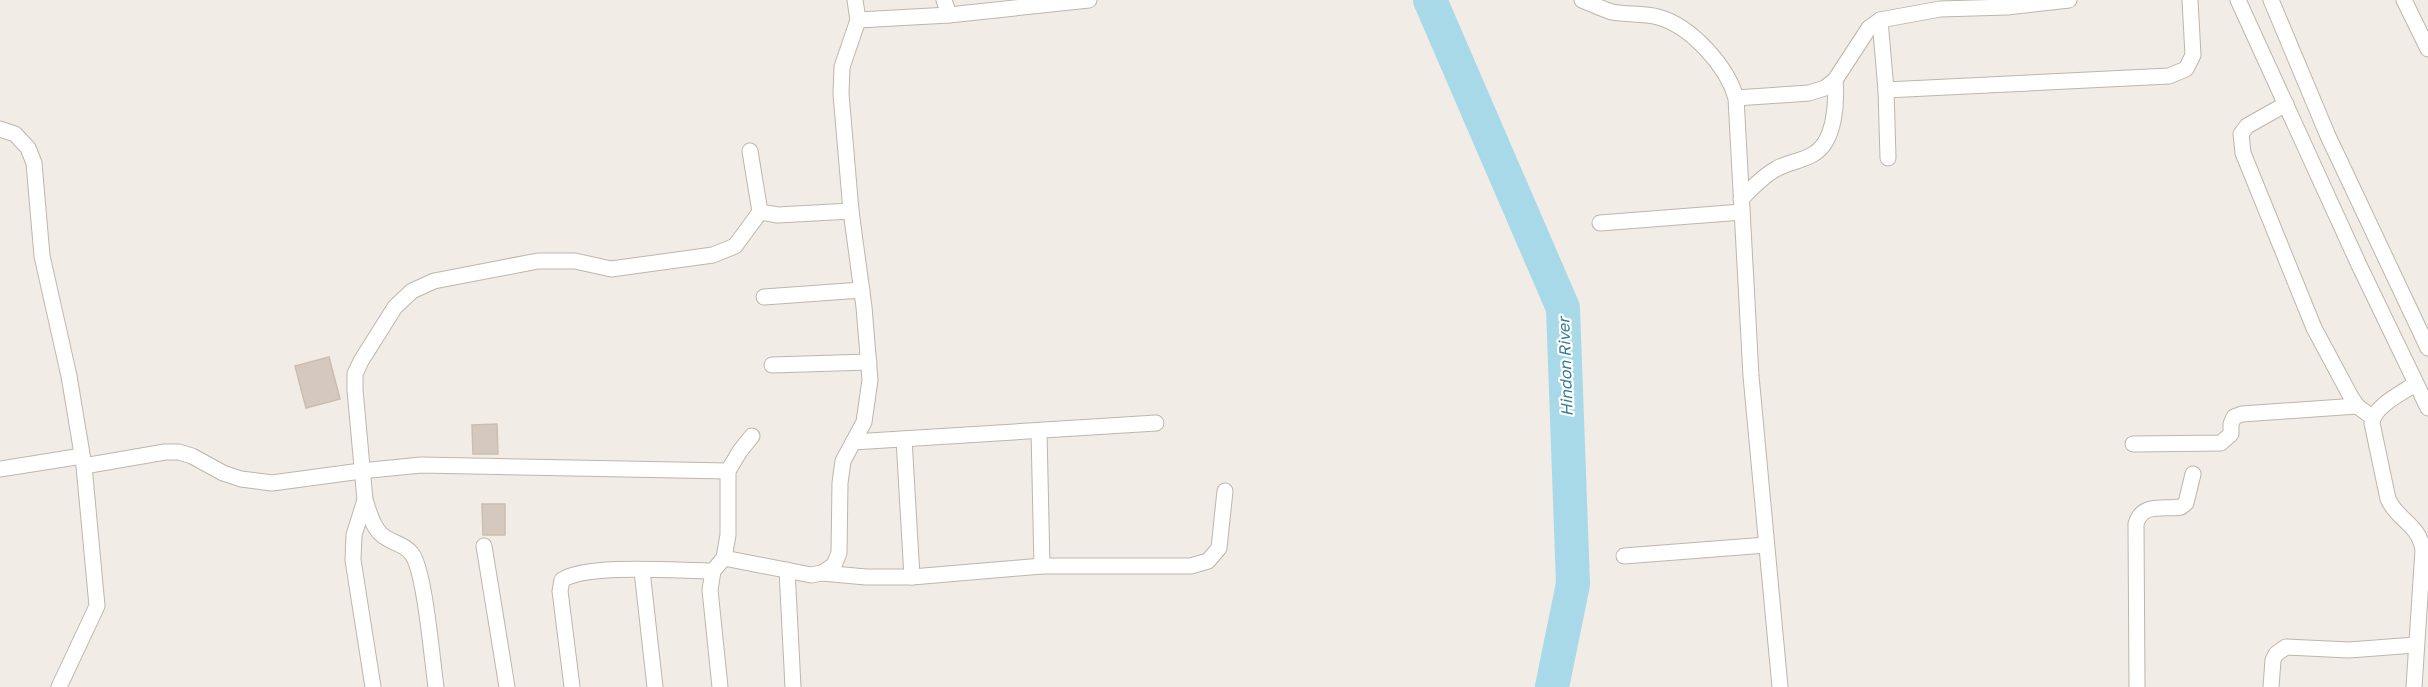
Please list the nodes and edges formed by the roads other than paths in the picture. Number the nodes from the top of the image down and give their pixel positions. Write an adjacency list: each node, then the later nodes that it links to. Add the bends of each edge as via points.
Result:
1 (855, 0): 13 (street)
2 (1089, 0): 9 (street)
3 (1582, 0): 18 (street, via 1612,12 1659,18 1672,24 1692,37 1722,67)
4 (2069, 0): 10 (street)
5 (2190, 0): 17 (street, via 2193,55 2186,69 2169,76)
6 (2238, 0): 19 (street)
7 (2271, 0): 29 (street, via 2328,136)
8 (2404, 0): 15 (street)
9 (1018, 3): 12 (street)
10 (2007, 3): 11 (street)
11 (1940, 4): 14 (street)
12 (947, 7): 13 (street)
13 (858, 20): 24 (street, via 842,67 841,94)
14 (1880, 20): 16 (street, via 1858,42); 17 (street)
15 (2428, 50)
16 (1835, 80): 18 (street, via 1809,93); 23 (street, via 1829,139 1824,146 1757,183)
17 (1886, 90): 22 (street)
18 (1736, 98): 23 (street)
19 (2286, 104): 32 (street); 33 (street, via 2247,126 2240,143 2314,328)
20 (0, 129): 42 (street, via 15,134 28,148 34,163 42,256)
21 (750, 151): 25 (street)
22 (1888, 158)
23 (1742, 206): 26 (street); 49 (street)
24 (851, 211): 25 (street, via 778,215); 27 (street)
25 (760, 212): 44 (street, via 735,246 713,255 611,269 575,261 538,261 451,276 412,291 395,307 356,374)
26 (1600, 223)
27 (862, 290): 28 (street); 30 (street)
28 (764, 297)
29 (2428, 348)
30 (869, 363): 31 (street); 40 (street, via 864,422)
31 (772, 364)
32 (2415, 384): 34 (street); 35 (street)
33 (2357, 406): 35 (street); 41 (street, via 2242,414 2234,417 2231,434 2221,442)
34 (2428, 408)
35 (2372, 417): 59 (street, via 2392,509 2421,538)
36 (1156, 423): 37 (street)
37 (1039, 431): 39 (street); 53 (street)
38 (752, 436): 45 (street)
39 (904, 439): 40 (street); 58 (street)
40 (853, 442): 57 (street, via 843,461 839,553 834,566)
41 (2133, 444)
42 (83, 461): 43 (street); 44 (street, via 172,452 192,456 223,473 255,482 289,482); 60 (street, via 97,606)
43 (0, 469)
44 (361, 471): 45 (street, via 421,465); 48 (street)
45 (728, 471): 52 (street)
46 (2193, 474): 69 (street, via 2186,503 2181,507 2145,510 2138,515)
47 (1225, 491): 53 (street, via 1219,548 1208,561 1191,566)
48 (365, 500): 61 (street, via 352,554); 62 (street, via 381,535 406,548 416,561)
49 (1766, 545): 51 (street); 68 (street)
50 (484, 546): 63 (street)
51 (1624, 556)
52 (724, 558): 54 (street); 56 (street)
53 (1042, 566): 58 (street)
54 (786, 570): 57 (street); 67 (street)
55 (642, 571): 56 (street); 64 (street, via 593,570 572,573 562,580 560,591); 65 (street)
56 (713, 571): 66 (street, via 710,609)
57 (822, 573): 58 (street)
58 (912, 577)
59 (2415, 645): 70 (street, via 2349,650 2286,647 2273,660); 71 (street)
60 (59, 687)
61 (372, 687)
62 (436, 687)
63 (507, 687)
64 (572, 687)
65 (655, 687)
66 (720, 687)
67 (793, 687)
68 (1780, 687)
69 (2137, 687)
70 (2271, 687)
71 (2414, 687)

